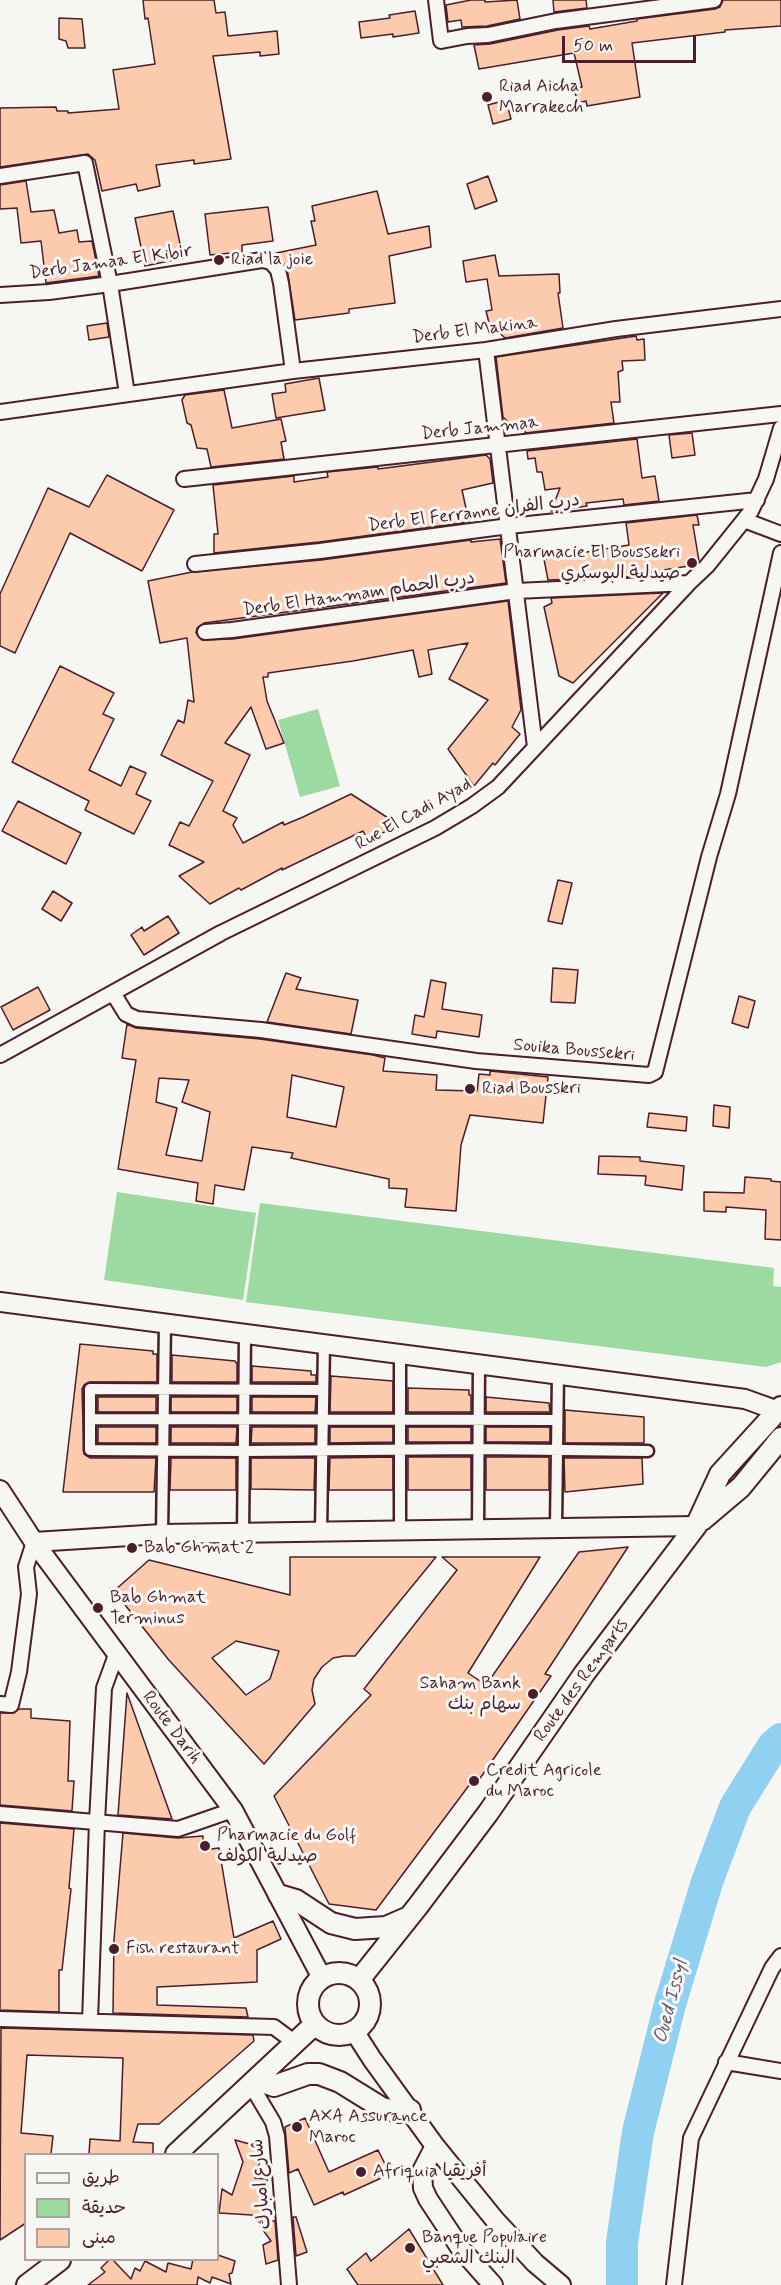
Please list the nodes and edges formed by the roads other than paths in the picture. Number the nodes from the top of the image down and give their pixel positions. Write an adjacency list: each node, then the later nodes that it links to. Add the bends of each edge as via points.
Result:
1 (436, 0): 2 (street, via 441,42 556,21)
2 (714, 0)
3 (0, 176): 4 (street, via 85,163)
4 (110, 284): 5 (street, Derb Jamaa El Kibir); 8 (street, Derb Jamaa El Kibir, via 262,260 271,262 278,270); 9 (street)
5 (0, 295)
6 (781, 309): 7 (street, Derb El Makina)
7 (486, 350): 8 (street, Derb El Makina); 13 (street)
8 (293, 371): 9 (street, Derb El Makina)
9 (127, 394): 10 (street)
10 (0, 412)
11 (781, 414): 13 (street, Derb Jammaa)
12 (781, 428): 15 (street, Rue El Cadi Ayad)
13 (498, 445): 14 (street, Derb Jammaa); 17 (street)
14 (184, 479)
15 (757, 500): 16 (street, Rue El Cadi Ayad); 17 (street, Derb El Ferranne درب الفران)
16 (744, 520): 18 (street); 21 (street, Rue El Cadi Ayad)
17 (509, 526): 20 (street, Derb El Ferranne درب الفران, via 320,552); 22 (street)
18 (781, 534)
19 (781, 553): 25 (street, Souika Boussekri, via 728,794 655,1072 649,1075 476,1061 261,1030 137,1019 126,1014)
20 (195, 564)
21 (689, 583): 22 (street, Derb El Hammam درب الحمام); 24 (street, Rue El Cadi Ayad)
22 (516, 591): 23 (street, Derb El Hammam درب الحمام); 24 (street)
23 (206, 632)
24 (535, 747): 25 (street, Rue El Cadi Ayad, via 498,787 463,812 222,933)
25 (114, 993): 26 (street, Rue El Cadi Ayad)
26 (0, 1055)
27 (0, 1302): 28 (street)
28 (165, 1323): 29 (street); 35 (street)
29 (245, 1334): 30 (street); 34 (street)
30 (324, 1344): 31 (street); 36 (street)
31 (400, 1354): 32 (street); 40 (street)
32 (479, 1364): 33 (street); 41 (street)
33 (558, 1374): 37 (street, via 745,1399); 43 (street)
34 (244, 1389): 35 (street); 36 (street); 42 (street)
35 (164, 1390): 38 (street, via 90,1389); 39 (street)
36 (323, 1390): 44 (street)
37 (780, 1410): 54 (main road, Route des Remparts, via 720,1474)
38 (90, 1419): 39 (street); 48 (street, via 90,1450)
39 (164, 1419): 42 (street); 48 (street)
40 (400, 1419): 41 (street); 44 (street); 46 (street)
41 (479, 1419): 43 (street); 47 (street)
42 (244, 1420): 44 (street); 50 (street)
43 (557, 1420): 51 (street)
44 (322, 1421): 49 (street)
45 (781, 1438): 54 (main road, Route des Remparts, via 741,1487)
46 (400, 1449): 47 (street); 49 (street); 58 (street)
47 (479, 1449): 51 (street); 56 (street)
48 (163, 1450): 50 (street); 60 (street)
49 (322, 1450): 50 (street); 57 (street)
50 (244, 1451): 59 (street)
51 (557, 1451): 52 (street); 55 (street)
52 (648, 1451)
53 (0, 1490): 61 (street, Route Darih)
54 (696, 1526): 55 (street); 68 (main road, Route des Remparts, via 584,1674)
55 (556, 1527): 56 (street)
56 (478, 1530): 58 (street)
57 (321, 1532): 58 (street); 59 (street)
58 (400, 1532)
59 (243, 1533): 60 (street)
60 (162, 1534): 61 (street)
61 (34, 1542): 62 (street, Route Darih); 63 (street, via 26,1567 29,1594 19,1672 11,1704)
62 (116, 1655): 64 (street, Route Darih); 66 (street, via 104,1688)
63 (0, 1704)
64 (233, 1810): 66 (street, via 178,1828); 67 (street, Route Darih)
65 (0, 1814): 66 (street)
66 (97, 1822): 73 (street)
67 (279, 1895): 68 (main road, via 296,1900 331,1923 355,1929 386,1927); 70 (street, Route Darih)
68 (411, 1916): 71 (main road, Route des Remparts)
69 (781, 1956): 77 (street)
70 (322, 1978): 71 (main road, via 345,1973); 74 (main road, via 308,1999)
71 (359, 1980): 75 (main road, via 369,1994 370,2011)
72 (0, 2019): 73 (street)
73 (90, 2021): 76 (street, via 274,2026)
74 (315, 2024): 75 (main road, via 333,2034); 76 (main road)
75 (354, 2031): 80 (street)
76 (294, 2042): 79 (main road)
77 (726, 2062): 78 (street); 88 (street, via 691,2138)
78 (781, 2071)
79 (254, 2082): 80 (main road, via 274,2086 319,2074 382,2108); 82 (main road); 85 (street, شارع امبارك, via 277,2136)
80 (410, 2110): 81 (street)
81 (435, 2146): 86 (street, via 422,2171 423,2188 461,2249); 87 (street, via 510,2237)
82 (177, 2153)
83 (57, 2261): 84 (main road)
84 (27, 2285)
85 (289, 2285)
86 (493, 2285)
87 (561, 2285)
88 (675, 2285)

